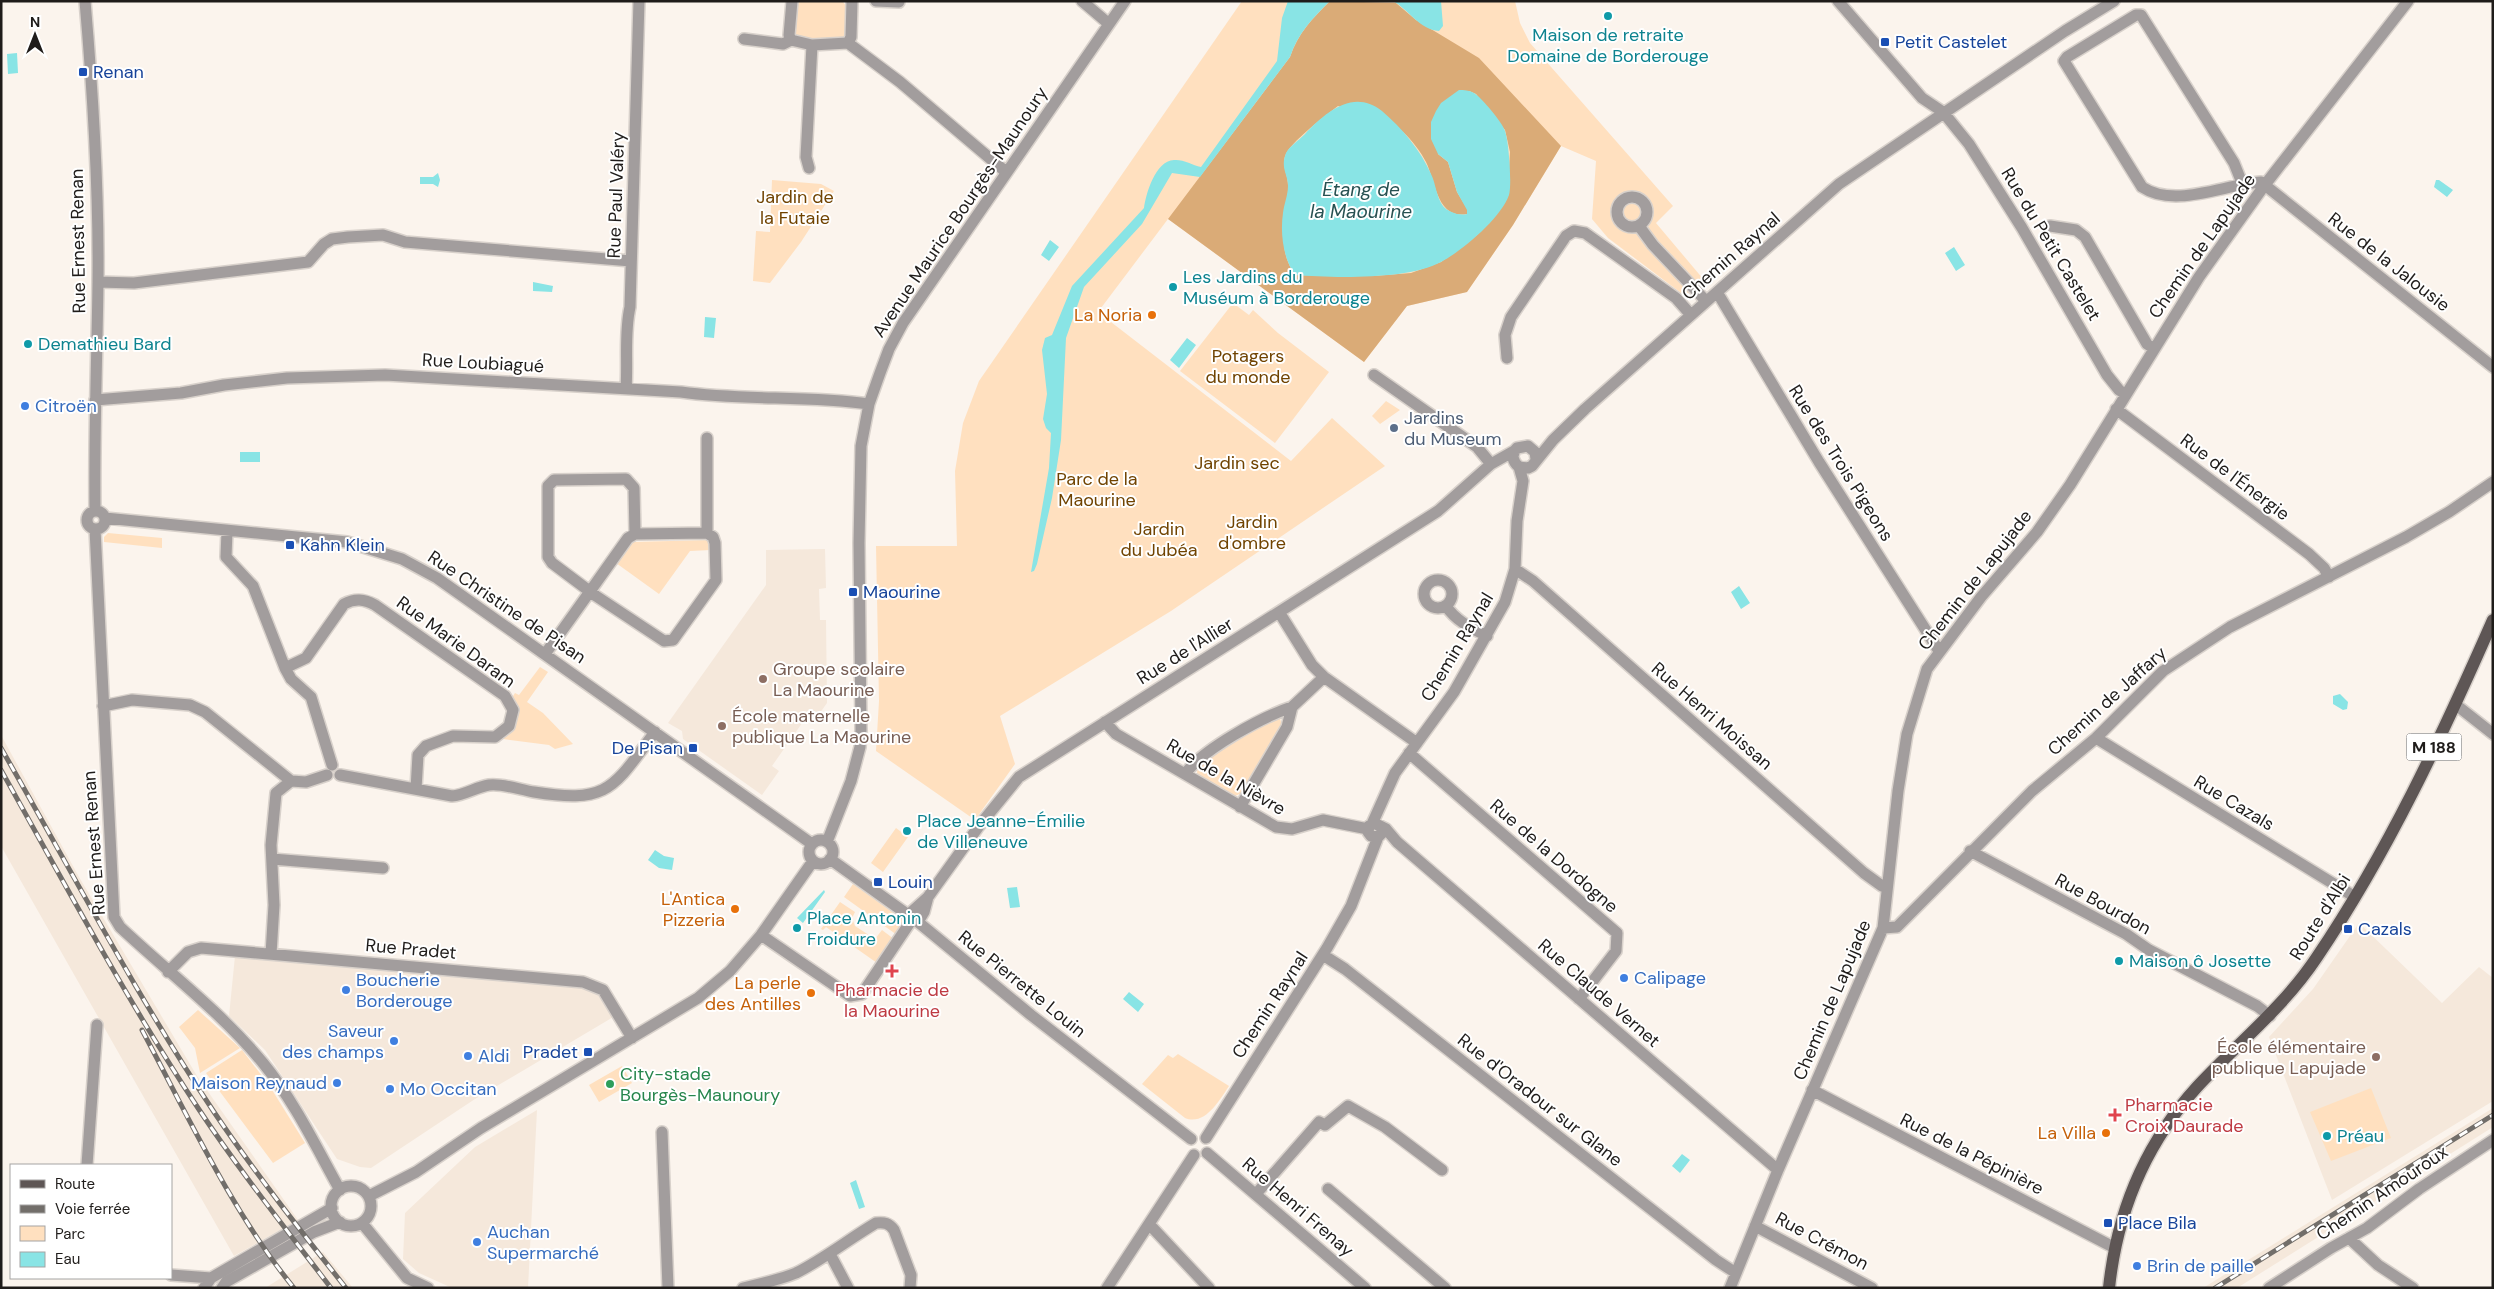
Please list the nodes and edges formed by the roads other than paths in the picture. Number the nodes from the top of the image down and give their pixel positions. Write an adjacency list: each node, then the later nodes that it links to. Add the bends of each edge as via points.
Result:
1 (85, 1): 25 (street, Rue Ernest Renan, via 91,74)
2 (639, 1): 24 (street, Rue Paul Valéry)
3 (792, 1): 14 (street)
4 (852, 1): 15 (street)
5 (876, 1): 11 (street)
6 (1082, 1): 12 (street)
7 (1125, 1): 12 (street, Avenue Maurice Bourgès-Maunoury)
8 (1838, 1): 17 (street, Rue du Petit Castelet, via 1922,98)
9 (2114, 1): 17 (street, Chemin Raynal)
10 (2408, 1): 21 (street, Chemin de Lapujade)
11 (899, 2)
12 (1109, 24): 19 (street, Avenue Maurice Bourgès-Maunoury)
13 (744, 39): 14 (street, via 783,44)
14 (791, 40): 16 (street)
15 (848, 43): 16 (street); 19 (street, via 900,82)
16 (812, 45): 18 (street, via 806,157)
17 (1943, 112): 26 (street, Chemin Raynal, via 1839,184); 34 (street, Rue du Petit Castelet, via 1999,188 2107,375)
18 (809, 168)
19 (1006, 172): 36 (street, Avenue Maurice Bourgès-Maunoury, via 902,324)
20 (2242, 183): 20 (street, via 2234,163 2141,15 2064,61 2142,187 2150,192 2192,194 2231,188); 21 (street, via 2261,182)
21 (2264, 186): 29 (street, Chemin de Lapujade); 31 (street, Rue de la Jalousie)
22 (1639, 226): 27 (street)
23 (2050, 226): 29 (street, via 2076,230 2085,237 2147,344)
24 (631, 261): 25 (street, via 405,242 383,235 332,239 308,262 285,266 134,283); 33 (street, Rue Paul Valéry)
25 (98, 282): 35 (street, Rue Ernest Renan)
26 (1716, 292): 27 (street, Chemin Raynal); 60 (street, Rue des Trois Pigeons)
27 (1706, 301): 28 (street, Chemin Raynal)
28 (1691, 314): 30 (street, via 1676,298 1585,233 1574,231 1566,236 1511,317 1505,335); 39 (street, Chemin Raynal)
29 (2153, 348): 34 (street, Chemin de Lapujade)
30 (1507, 358)
31 (2493, 367)
32 (1374, 375): 43 (street, via 1477,447)
33 (626, 389): 35 (street, Rue Loubiagué, via 385,375 287,378 181,393); 36 (street, Rue Loubiagué)
34 (2125, 394): 37 (street, Chemin de Lapujade)
35 (95, 400): 47 (street, Rue Ernest Renan)
36 (869, 404): 79 (street, Avenue Maurice Bourgès-Maunoury, via 859,472 860,747 846,797)
37 (2116, 408): 54 (street, Rue de l'Énergie, via 2309,554); 60 (street, Chemin de Lapujade, via 2070,485 2037,532)
38 (707, 438): 52 (street)
39 (1553, 440): 40 (street, Chemin Raynal); 42 (street, Chemin Raynal)
40 (1531, 447): 41 (street, via 1520,446); 42 (street, via 1535,452)
41 (1514, 451): 43 (street, Rue de l'Allier); 44 (street)
42 (1534, 462): 44 (street, via 1528,468); 46 (street, Chemin Raynal)
43 (1491, 464): 44 (street, via 1501,462); 57 (street, Rue de l'Allier, via 1438,511)
44 (1517, 466): 46 (street, Chemin Raynal, via 1522,473)
45 (2493, 482): 54 (street, Chemin de Jaffary, via 2406,537)
46 (1522, 492): 53 (street, Chemin Raynal)
47 (95, 510): 48 (street, via 102,512); 49 (street, via 90,512 86,521)
48 (105, 518): 49 (street, via 104,525); 50 (street, Rue Christine de Pisan)
49 (95, 529): 65 (street, Rue Ernest Renan)
50 (227, 531): 61 (street, Rue Christine de Pisan, via 347,542 402,559 437,578); 62 (street, via 226,557 253,586)
51 (635, 534): 52 (street); 55 (street, via 628,538); 55 (street, via 634,488 626,480 554,480 548,486 548,557)
52 (710, 535): 55 (street, via 715,543 716,580 673,640 664,642)
53 (1515, 569): 59 (street, Chemin Raynal, via 1505,602); 86 (street, Rue Henri Moissan, via 1533,581 1864,873)
54 (2329, 577): 70 (street, Chemin de Jaffary, via 2230,627 2163,670)
55 (590, 591): 61 (street)
56 (1446, 606): 59 (street, via 1469,628)
57 (1279, 612): 63 (street, via 1312,665); 67 (street, Rue de l'Allier)
58 (2493, 620): 64 (main road, Route d'Albi / M 188)
59 (1487, 636): 71 (street, Chemin Raynal, via 1454,692)
60 (1939, 651): 86 (street, Chemin de Lapujade, via 1927,669 1907,734)
61 (545, 654): 68 (street, Rue Christine de Pisan)
62 (285, 668): 73 (street, via 291,679 311,697); 76 (street, Rue Marie Daram, via 306,658 344,604 360,600 375,605 505,696 512,710 509,726 496,737 462,735 426,746 418,755)
63 (1324, 677): 66 (street); 71 (street)
64 (2455, 704): 69 (street); 87 (main road, Route d'Albi / M 188, via 2393,830)
65 (103, 706): 75 (street, via 132,700 190,705 206,712); 93 (street, Rue Ernest Renan, via 110,807 112,912 120,927)
66 (1292, 707): 74 (street, via 1270,714 1198,759); 77 (street, via 1287,726)
67 (1105, 722): 74 (street, Rue de la Nièvre, via 1116,734); 88 (street, Rue de l'Allier, via 1011,784)
68 (655, 732): 76 (street, via 615,783 596,794 575,797 489,785 452,796); 80 (street, Rue Christine de Pisan)
69 (2493, 734)
70 (2096, 738): 81 (street, Chemin de Jaffary, via 2032,791); 87 (street, Rue Cazals)
71 (1417, 743): 72 (street, Chemin Raynal)
72 (1409, 753): 78 (street, Chemin Raynal, via 1381,803); 94 (street, Rue de la Dordogne, via 1617,933 1616,951)
73 (330, 770): 75 (street, via 306,782); 76 (street, via 333,779 340,775)
74 (1185, 774): 77 (street, Rue de la Nièvre)
75 (291, 781): 82 (street, via 276,794)
76 (416, 789)
77 (1240, 807): 78 (street, Rue de la Nièvre, via 1284,830 1323,820)
78 (1376, 830): 92 (street, Chemin Raynal, via 1351,906); 94 (street, Rue Claude Vernet, via 1397,842)
79 (827, 842): 80 (street, via 819,840); 83 (street, via 833,852)
80 (812, 844): 84 (street, via 809,851)
81 (1970, 851): 89 (street, Chemin de Jaffary, via 1897,927); 95 (street, Rue Bourdon)
82 (272, 859): 85 (street); 91 (street)
83 (830, 859): 84 (street, via 820,864); 88 (street, Rue Pierrette Louin)
84 (813, 861): 90 (street)
85 (383, 868)
86 (1887, 886): 89 (street, Chemin de Lapujade)
87 (2355, 897): 95 (main road, Route d'Albi / M 188, via 2316,959)
88 (913, 918): 90 (street, via 862,994 857,996 850,996); 101 (street, Rue Pierrette Louin, via 1031,1015)
89 (1883, 928): 98 (street, Chemin de Lapujade)
90 (761, 934): 97 (street, via 710,989)
91 (271, 954): 93 (street, Rue Pradet, via 193,949); 97 (street, Rue Pradet, via 583,982 603,990)
92 (1323, 955): 100 (street, Chemin Raynal); 120 (street, Rue d'Oradour sur Glane)
93 (168, 972): 109 (street, Rue Ernest Renan, via 220,1018 265,1065 309,1131)
94 (1579, 999): 107 (street, Rue Claude Vernet)
95 (2270, 1016): 118 (main road, Route d'Albi / M 188, via 2198,1086 2167,1124 2127,1202)
96 (97, 1025): 105 (street)
97 (632, 1038): 111 (street, via 481,1128 416,1172)
98 (1812, 1090): 107 (street, Chemin de Lapujade); 118 (street, Rue de la Pépinière)
99 (662, 1132): 127 (street)
100 (1206, 1138): 101 (street, via 1201,1135); 103 (street, via 1210,1148)
101 (1191, 1139): 104 (street, via 1190,1150)
102 (2493, 1140): 117 (street, Chemin Amouroux)
103 (1207, 1153): 104 (street); 110 (street, Rue Henri Frenay)
104 (1194, 1155): 115 (street)
105 (87, 1164)
106 (1442, 1170): 110 (street, via 1384,1127 1348,1106 1325,1125 1319,1122)
107 (1778, 1170): 116 (street, Chemin de Lapujade)
108 (1328, 1189): 134 (street)
109 (340, 1190): 111 (street, via 356,1186); 112 (street, via 333,1198)
110 (1256, 1194): 133 (street, Rue Henri Frenay)
111 (369, 1196): 114 (street, via 370,1214)
112 (332, 1208): 113 (street); 123 (street)
113 (340, 1222): 114 (street, via 351,1226); 124 (street, via 314,1232)
114 (362, 1223): 126 (street, via 408,1278)
115 (1148, 1224): 131 (street); 132 (street)
116 (1755, 1226): 120 (street, Chemin de Lapujade); 136 (street, Rue Crémon)
117 (2349, 1238): 122 (street, Chemin Amouroux); 140 (street, via 2378,1264)
118 (2115, 1248): 137 (main road, Route d'Albi / M 188)
119 (830, 1254): 128 (street, via 784,1277); 129 (street); 130 (street, via 876,1223 889,1224 911,1275)
120 (1736, 1273): 135 (street, Chemin de Lapujade)
121 (172, 1275): 123 (street)
122 (2291, 1275): 138 (street, Chemin Amouroux); 139 (street, Chemin Amouroux)
123 (211, 1278): 125 (street)
124 (224, 1285)
125 (204, 1288)
126 (428, 1288)
127 (668, 1288)
128 (743, 1288)
129 (848, 1288)
130 (910, 1288)
131 (1107, 1288)
132 (1209, 1288)
133 (1365, 1288)
134 (1445, 1288)
135 (1730, 1288)
136 (1872, 1288)
137 (2109, 1288)
138 (2269, 1288)
139 (2280, 1288)
140 (2413, 1288)

